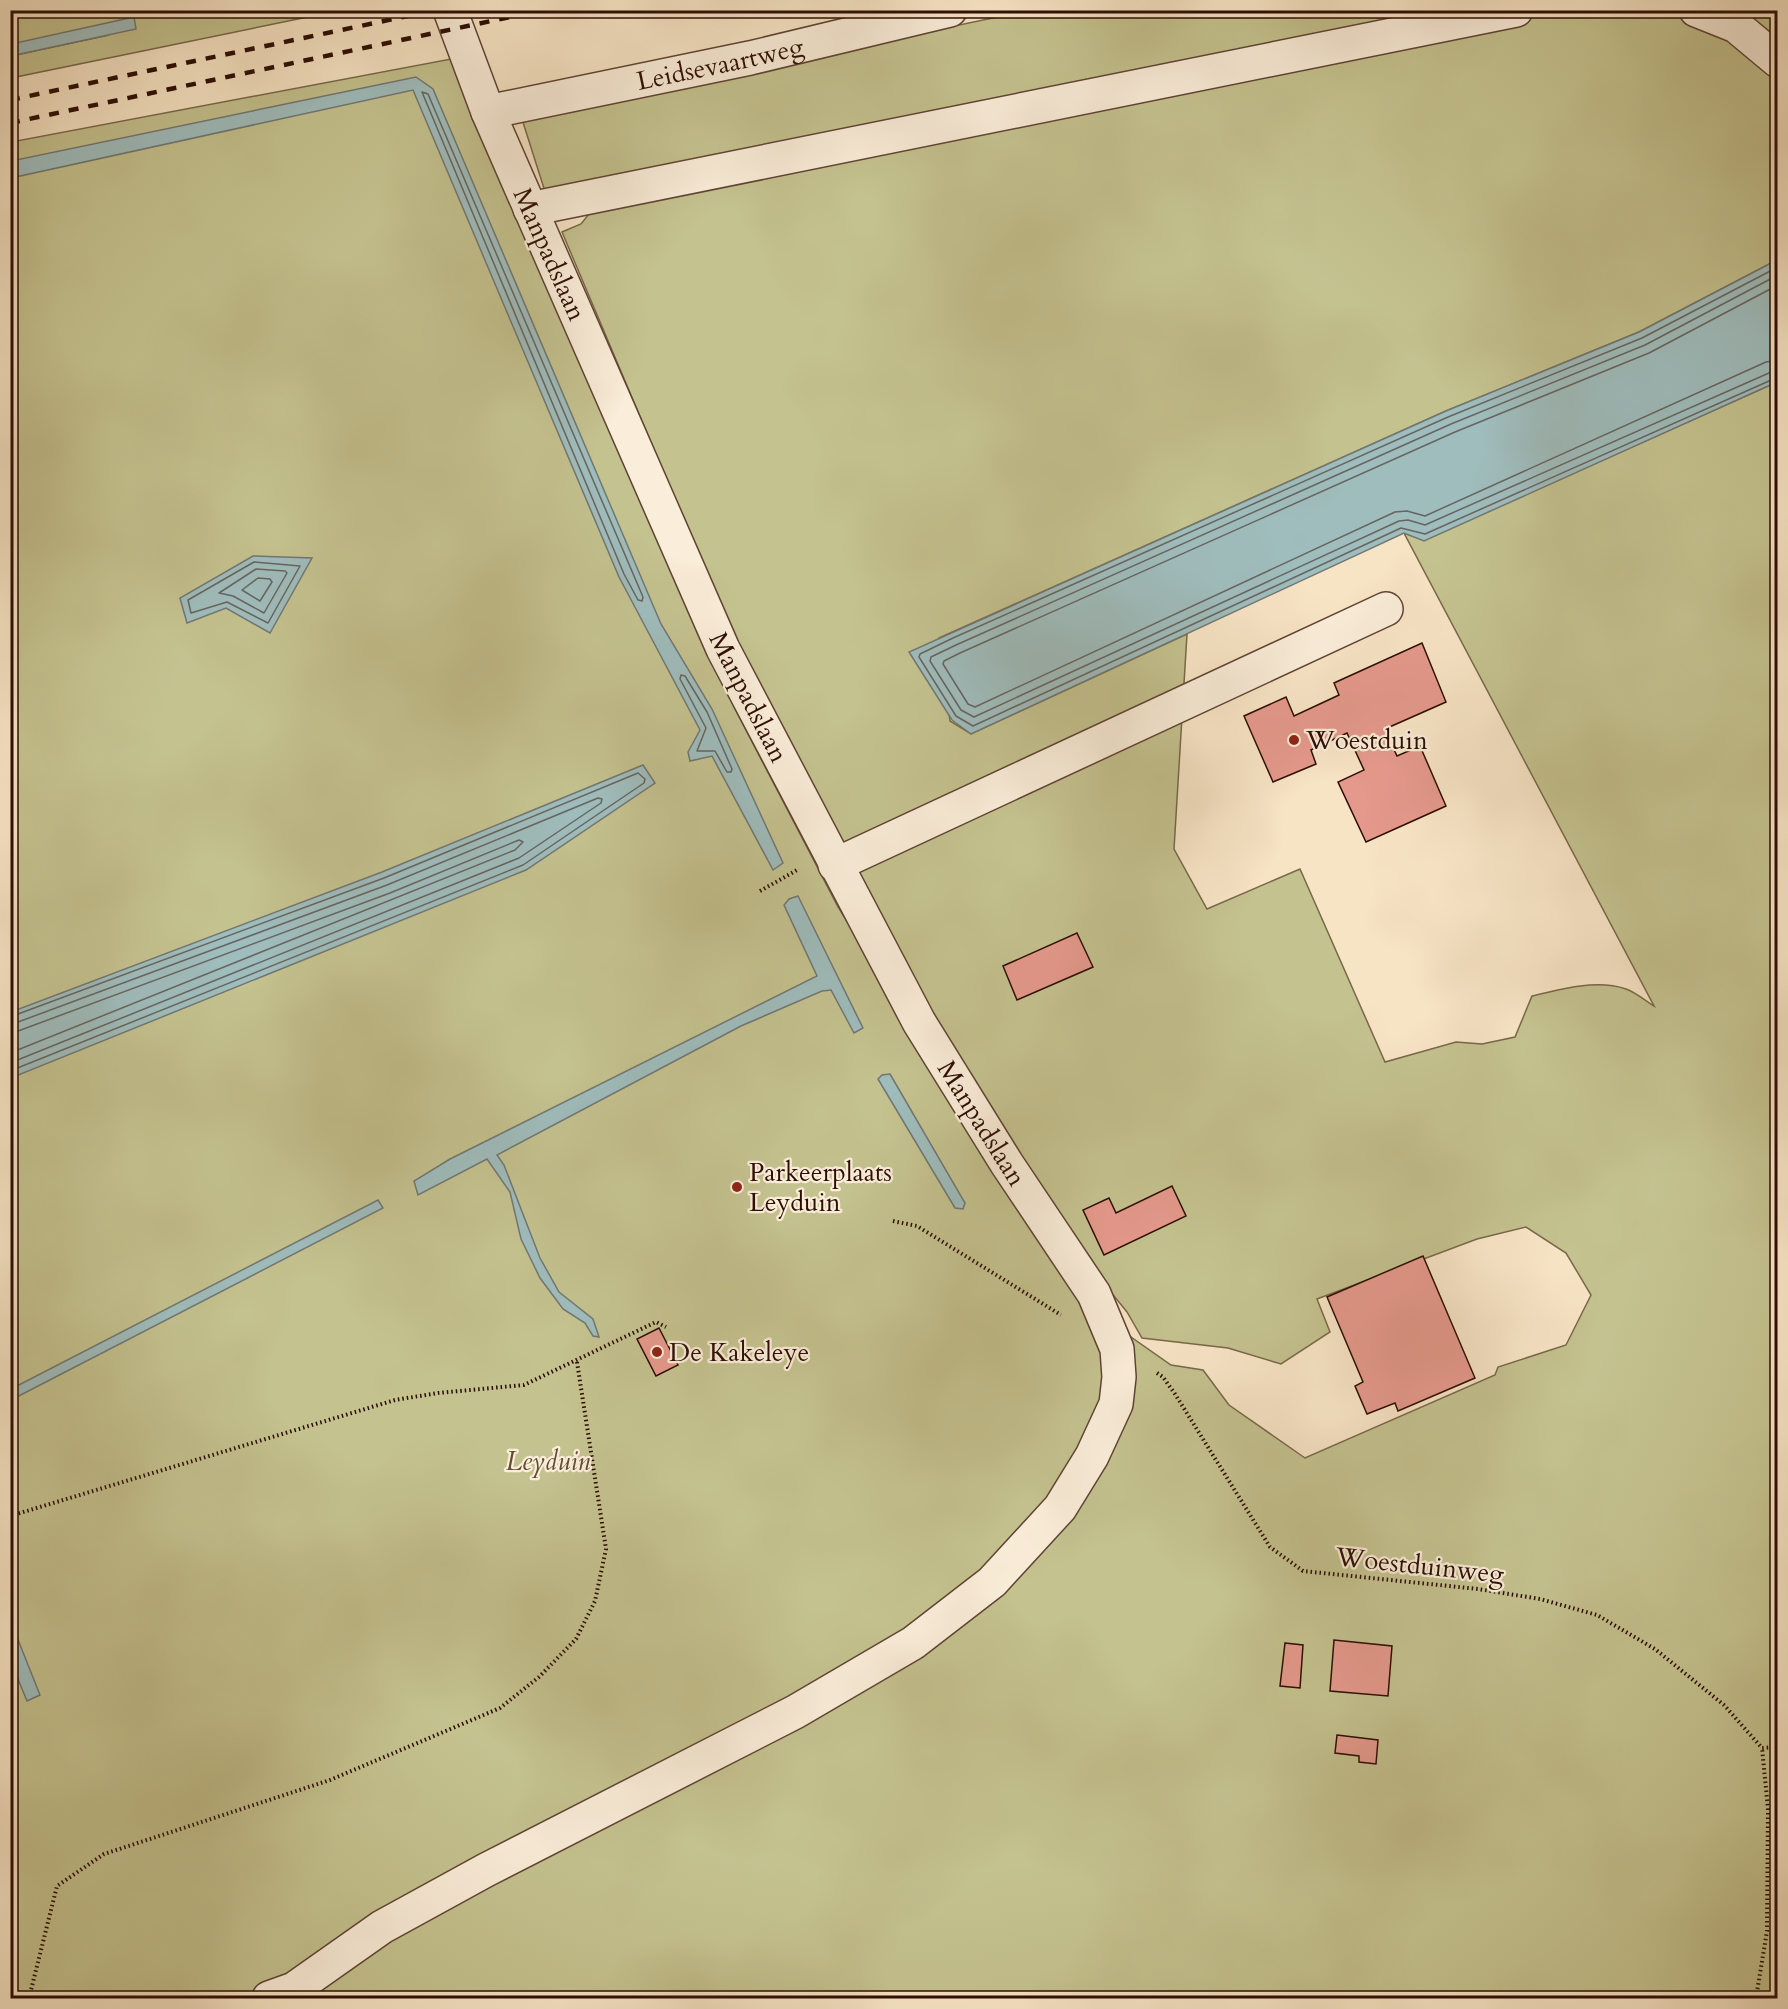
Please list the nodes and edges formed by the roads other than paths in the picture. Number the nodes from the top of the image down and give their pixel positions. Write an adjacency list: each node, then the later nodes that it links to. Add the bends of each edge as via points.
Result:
1 (450, 10): 6 (street, Manpadslaan)
2 (950, 10): 6 (street, Leidsevaartweg, via 750,58)
3 (1516, 10): 7 (street)
4 (1696, 10): 5 (street, via 1736,26)
5 (1778, 61)
6 (488, 112): 7 (street, Manpadslaan)
7 (530, 209): 9 (street, Manpadslaan, via 723,649)
8 (1386, 609): 9 (street)
9 (831, 859): 10 (street, Manpadslaan, via 919,1022 1094,1294 1117,1348 1119,1377 1116,1404 1092,1456 1060,1508 992,1582 922,1637 795,1712 382,1927 294,1989)
10 (269, 1998)

